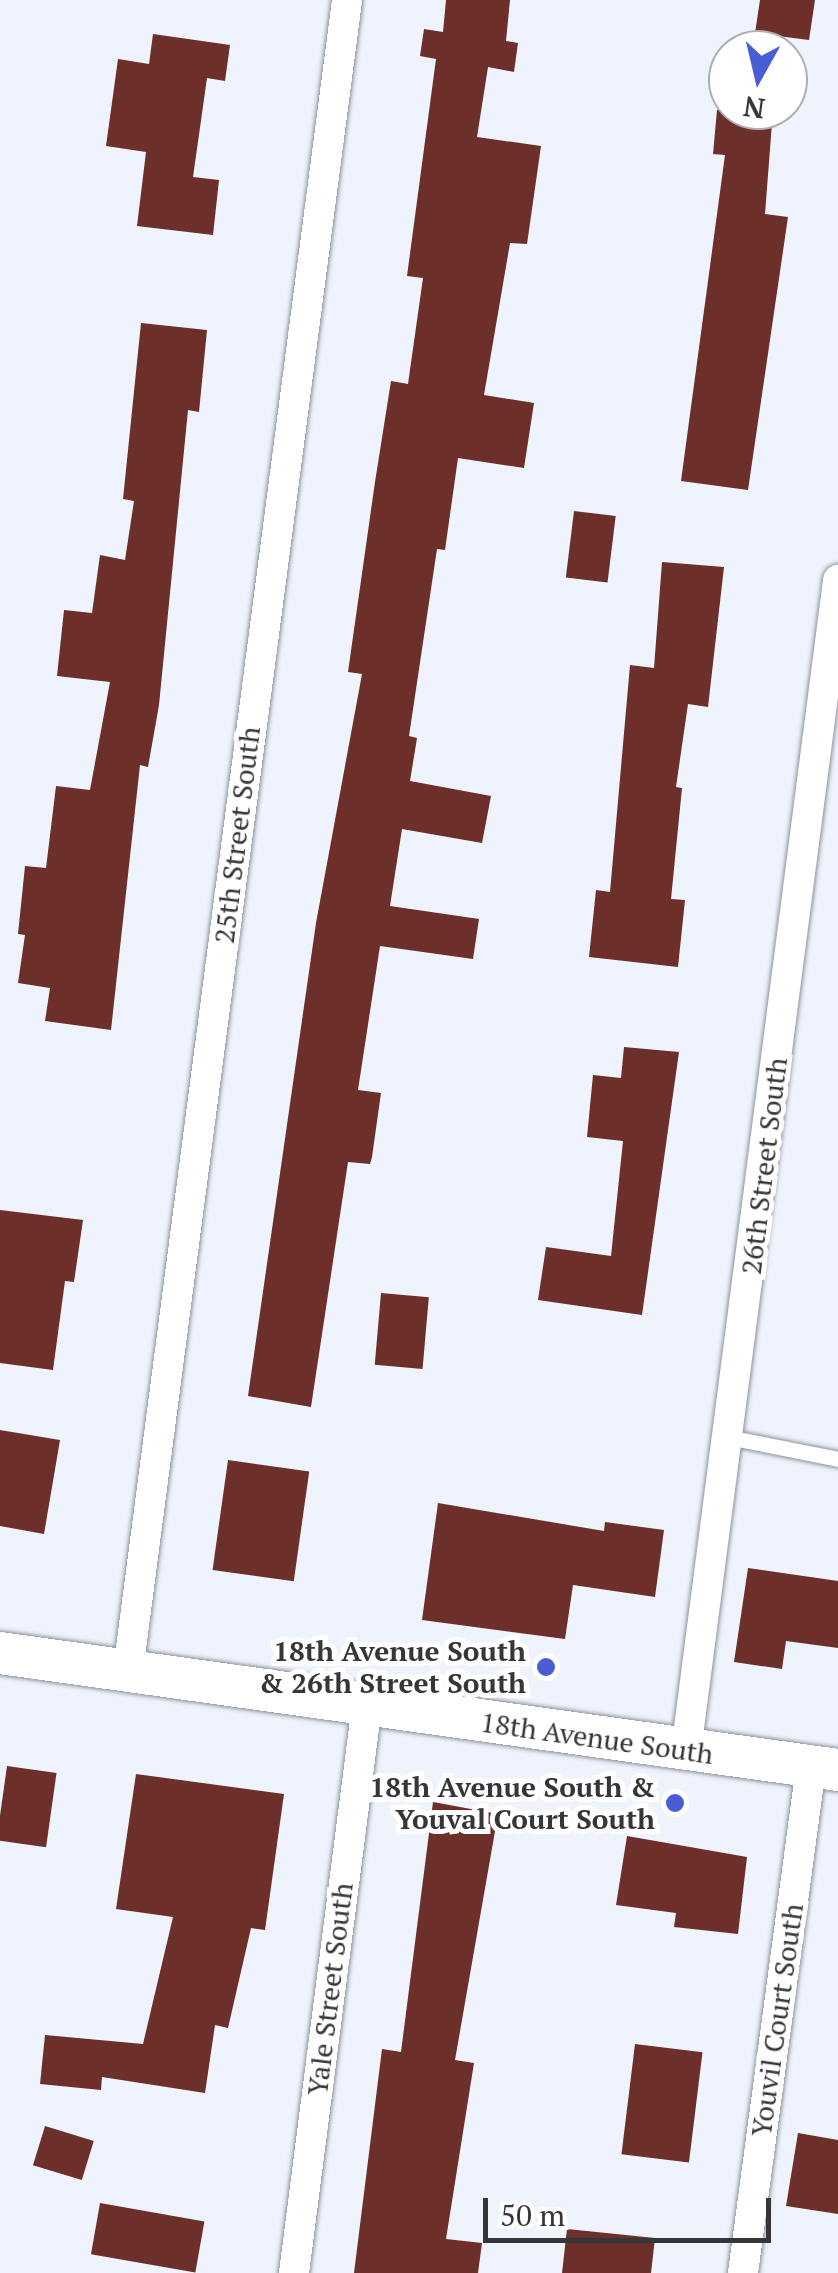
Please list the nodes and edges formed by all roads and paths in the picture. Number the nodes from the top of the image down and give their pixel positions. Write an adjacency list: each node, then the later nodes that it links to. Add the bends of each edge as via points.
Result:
1 (347, 0): 6 (street, 25th Street South)
2 (838, 580): 3 (street, 26th Street South)
3 (728, 1437): 4 (lane); 8 (street, 26th Street South)
4 (838, 1458)
5 (0, 1653): 6 (street, 18th Avenue South)
6 (128, 1670): 7 (street, 18th Avenue South)
7 (367, 1705): 8 (street, 18th Avenue South); 10 (street, Yale Street South)
8 (686, 1751): 9 (street, 18th Avenue South)
9 (824, 1769): 11 (street, Youvil Court South)
10 (294, 2273)
11 (743, 2273)

